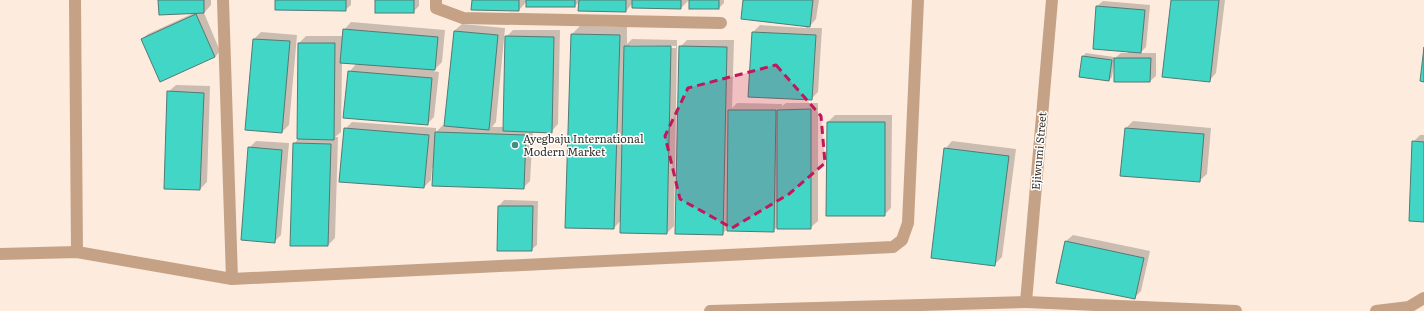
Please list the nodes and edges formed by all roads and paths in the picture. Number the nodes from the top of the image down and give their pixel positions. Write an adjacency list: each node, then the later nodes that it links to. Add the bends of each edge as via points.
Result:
1 (75, 0): 7 (street)
2 (222, 0): 9 (street)
3 (436, 0): 6 (street, via 436,8 463,18)
4 (918, 0): 9 (street, via 908,223 902,240 894,247)
5 (1052, 0): 11 (street, Ejiwumi Street)
6 (721, 23)
7 (77, 252): 8 (street); 9 (street)
8 (0, 254)
9 (232, 279)
10 (1424, 298): 14 (street, via 1409,308)
11 (1026, 302): 12 (street); 13 (street)
12 (710, 311)
13 (1236, 311)
14 (1376, 311)

